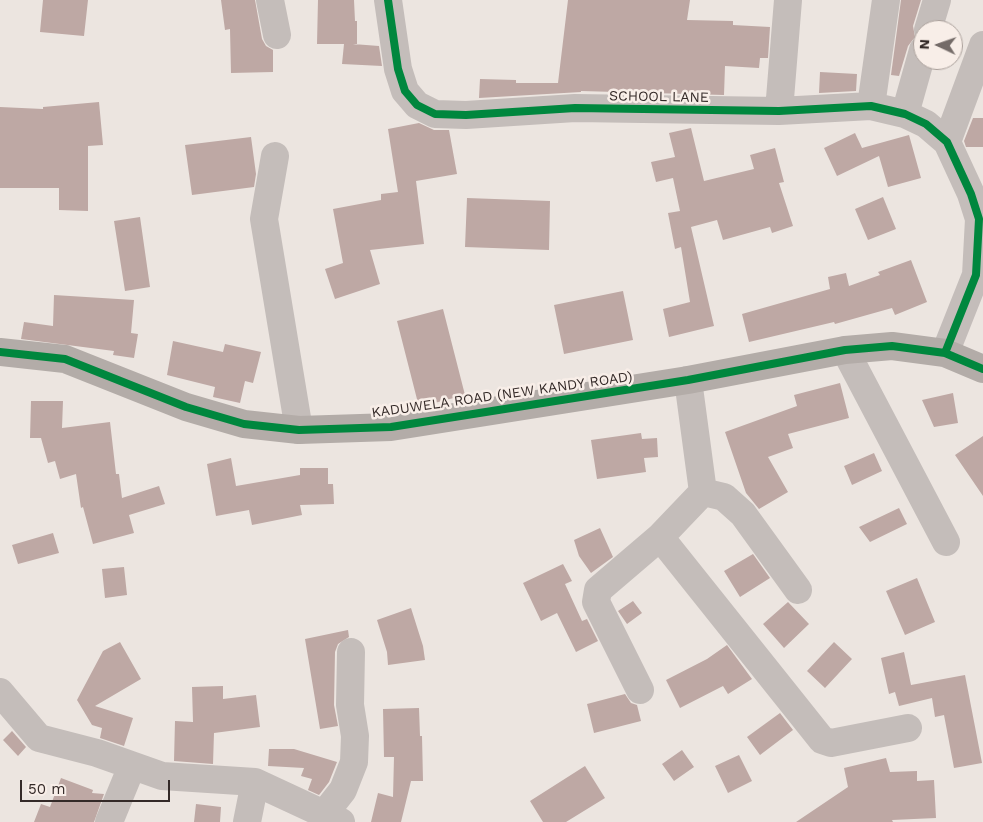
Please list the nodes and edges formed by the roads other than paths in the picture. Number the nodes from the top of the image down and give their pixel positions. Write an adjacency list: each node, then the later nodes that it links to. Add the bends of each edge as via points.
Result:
1 (270, 0): 7 (street)
2 (388, 0): 11 (street, SCHOOL LANE, via 398,69 405,91 418,105 434,114 576,108)
3 (788, 0): 11 (street)
4 (886, 0): 10 (street)
5 (937, 0): 6 (street)
6 (931, 20)
7 (277, 35)
8 (983, 46): 13 (street)
9 (917, 70): 12 (street)
10 (870, 106): 11 (street, SCHOOL LANE); 12 (street, SCHOOL LANE)
11 (779, 112)
12 (905, 114): 13 (street, SCHOOL LANE, via 926,124)
13 (947, 142): 17 (street, SCHOOL LANE, via 979,220 976,275)
14 (275, 156): 20 (street, via 264,219)
15 (845, 350): 17 (main road, KADUWELA ROAD (NEW KANDY ROAD), via 892,346); 19 (main road, KADUWELA ROAD (NEW KANDY ROAD)); 23 (street)
16 (0, 352): 20 (main road, KADUWELA ROAD (NEW KANDY ROAD), via 65,359 186,407 244,424)
17 (945, 353): 18 (main road, KADUWELA ROAD (NEW KANDY ROAD))
18 (983, 370)
19 (688, 380): 20 (main road, KADUWELA ROAD (NEW KANDY ROAD), via 391,427); 21 (street)
20 (300, 430)
21 (703, 492): 22 (street); 24 (street, via 724,496 743,514)
22 (660, 538): 26 (street, via 598,590 596,602); 28 (street, via 822,740 831,743)
23 (946, 542)
24 (798, 590)
25 (351, 652): 31 (street, via 354,762)
26 (640, 690)
27 (0, 692): 29 (street, via 39,738)
28 (908, 728)
29 (132, 766): 30 (street, via 162,776); 32 (street)
30 (255, 782): 31 (street); 33 (street)
31 (330, 819)
32 (109, 822)
33 (248, 822)

